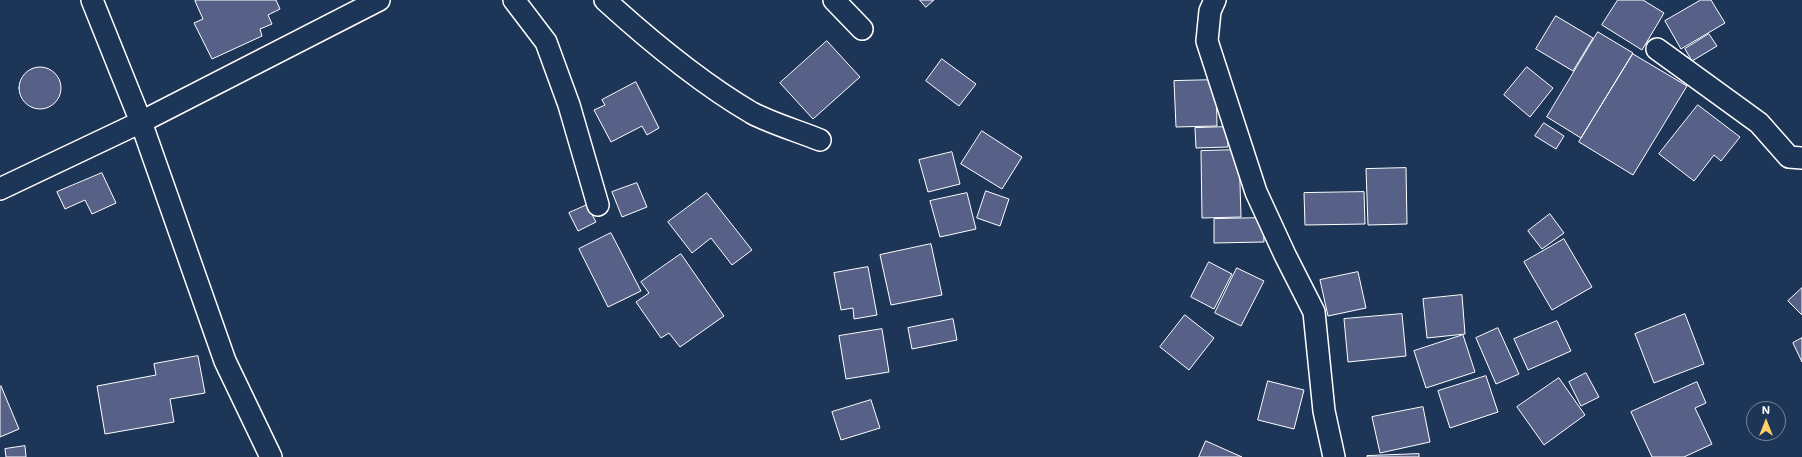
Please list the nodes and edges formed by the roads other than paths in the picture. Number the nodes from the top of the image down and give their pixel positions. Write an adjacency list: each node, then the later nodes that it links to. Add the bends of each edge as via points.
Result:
1 (92, 0): 9 (street)
2 (379, 0): 9 (street)
3 (514, 0): 13 (street, via 546,42 569,105)
4 (605, 0): 10 (street, via 634,27 692,72 753,113)
5 (834, 0): 7 (street)
6 (1215, 0): 15 (street, via 1210,11 1207,41 1256,192 1314,312 1324,411)
7 (862, 29)
8 (1657, 49): 11 (street, via 1759,123 1789,157)
9 (141, 122): 12 (street); 14 (street, via 226,361)
10 (820, 140)
11 (1802, 158)
12 (0, 188)
13 (598, 204)
14 (271, 457)
15 (1334, 457)

